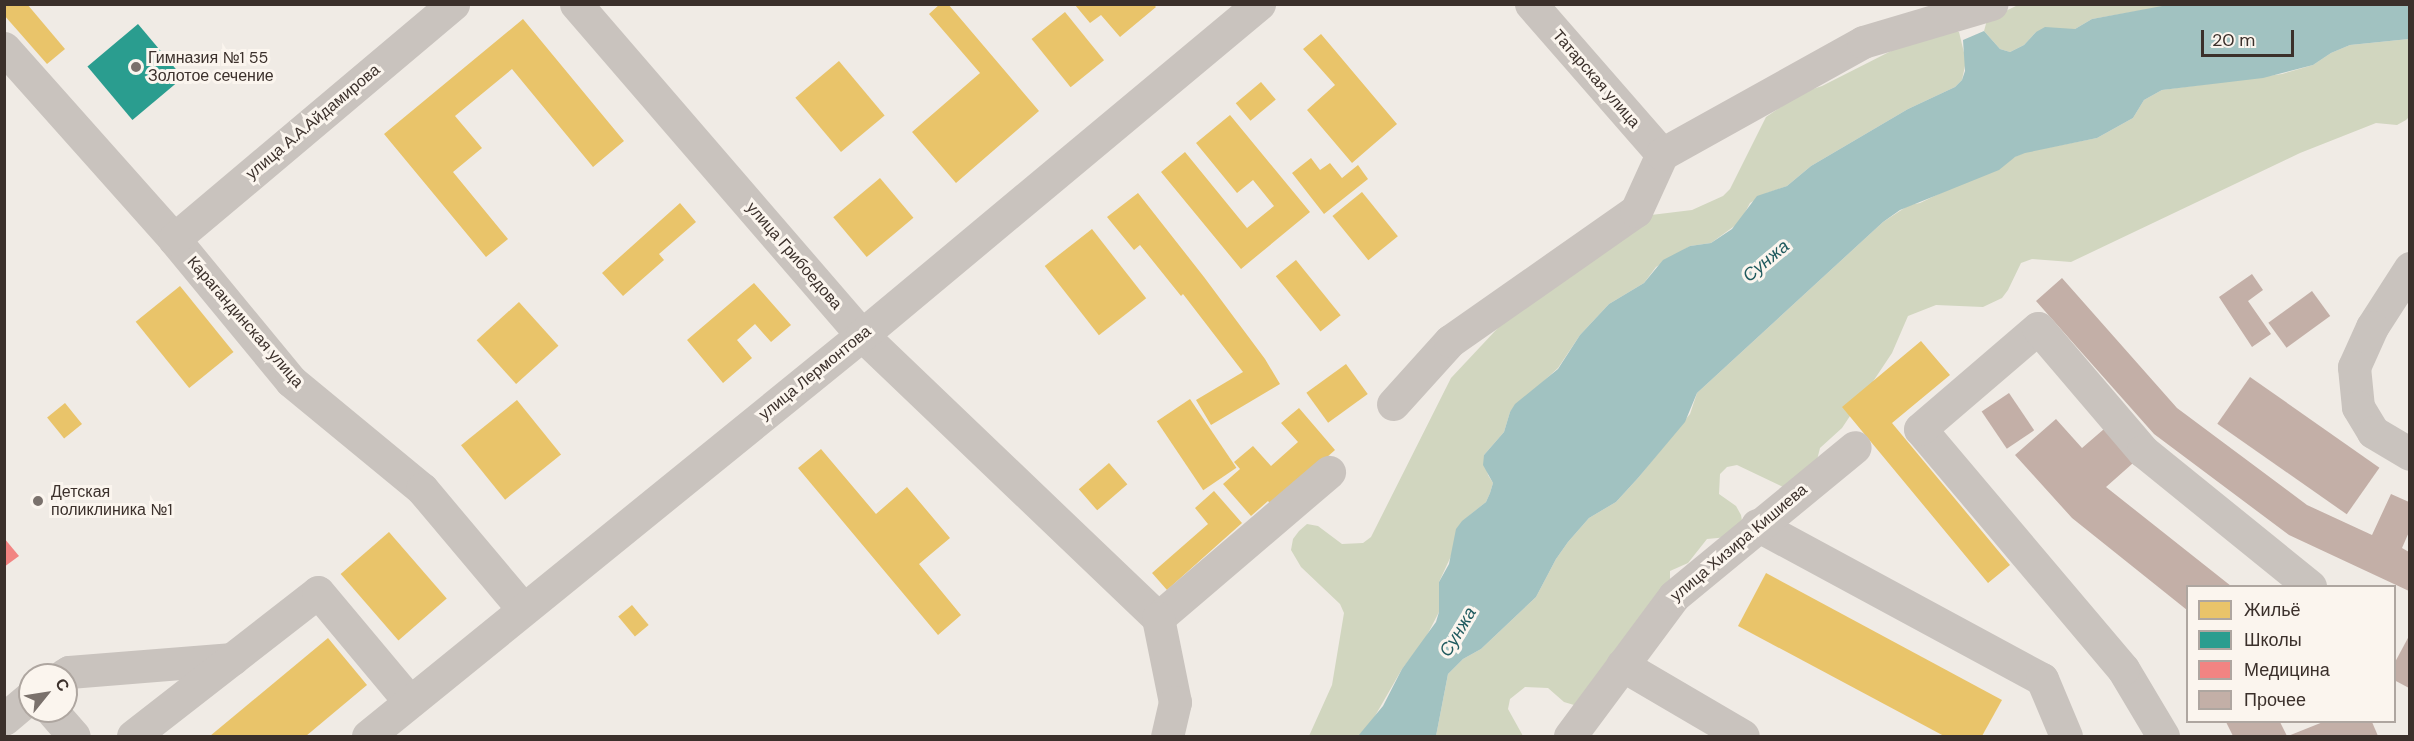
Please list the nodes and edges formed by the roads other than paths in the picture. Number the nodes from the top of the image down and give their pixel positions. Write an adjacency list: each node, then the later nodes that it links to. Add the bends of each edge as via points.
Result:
1 (453, 4): 8 (street, улица А.А.Айдамирова)
2 (576, 4): 10 (street, улица Грибоедова)
3 (1259, 4): 10 (street, улица Лермонтова)
4 (1531, 4): 7 (street, Татарская улица)
5 (1991, 4): 7 (street, via 1863,42)
6 (4, 48): 8 (street, Карагандинская улица)
7 (1662, 154): 11 (street, via 1636,211 1450,341)
8 (174, 239): 17 (street, Карагандинская улица, via 291,381 422,489)
9 (2409, 268): 13 (street, via 2372,327 2354,367 2358,407 2373,432)
10 (862, 335): 17 (street, улица Лермонтова); 18 (street, улица Грибоедова)
11 (1393, 404)
12 (1855, 447): 15 (street, улица Хизира Кишиева)
13 (2409, 454)
14 (1329, 472): 18 (street)
15 (1757, 525): 20 (street, улица Хизира Кишиева, via 1674,596); 32 (street, via 2042,679)
16 (2309, 585): 33 (street, via 2143,451 2038,328 1920,429 2123,669)
17 (523, 609): 22 (street, улица Лермонтова)
18 (1158, 618): 29 (street, via 1175,702)
19 (232, 659): 21 (street); 22 (street, via 318,592); 27 (street)
20 (1622, 665): 30 (street, улица Хизира Кишиева); 31 (street)
21 (78, 671)
22 (410, 702): 28 (street, улица Лермонтова)
23 (18, 707): 24 (street)
24 (4, 719)
25 (63, 723): 26 (street)
26 (74, 736)
27 (133, 736)
28 (368, 736)
29 (1167, 736)
30 (1570, 736)
31 (1743, 736)
32 (2066, 736)
33 (2163, 736)

